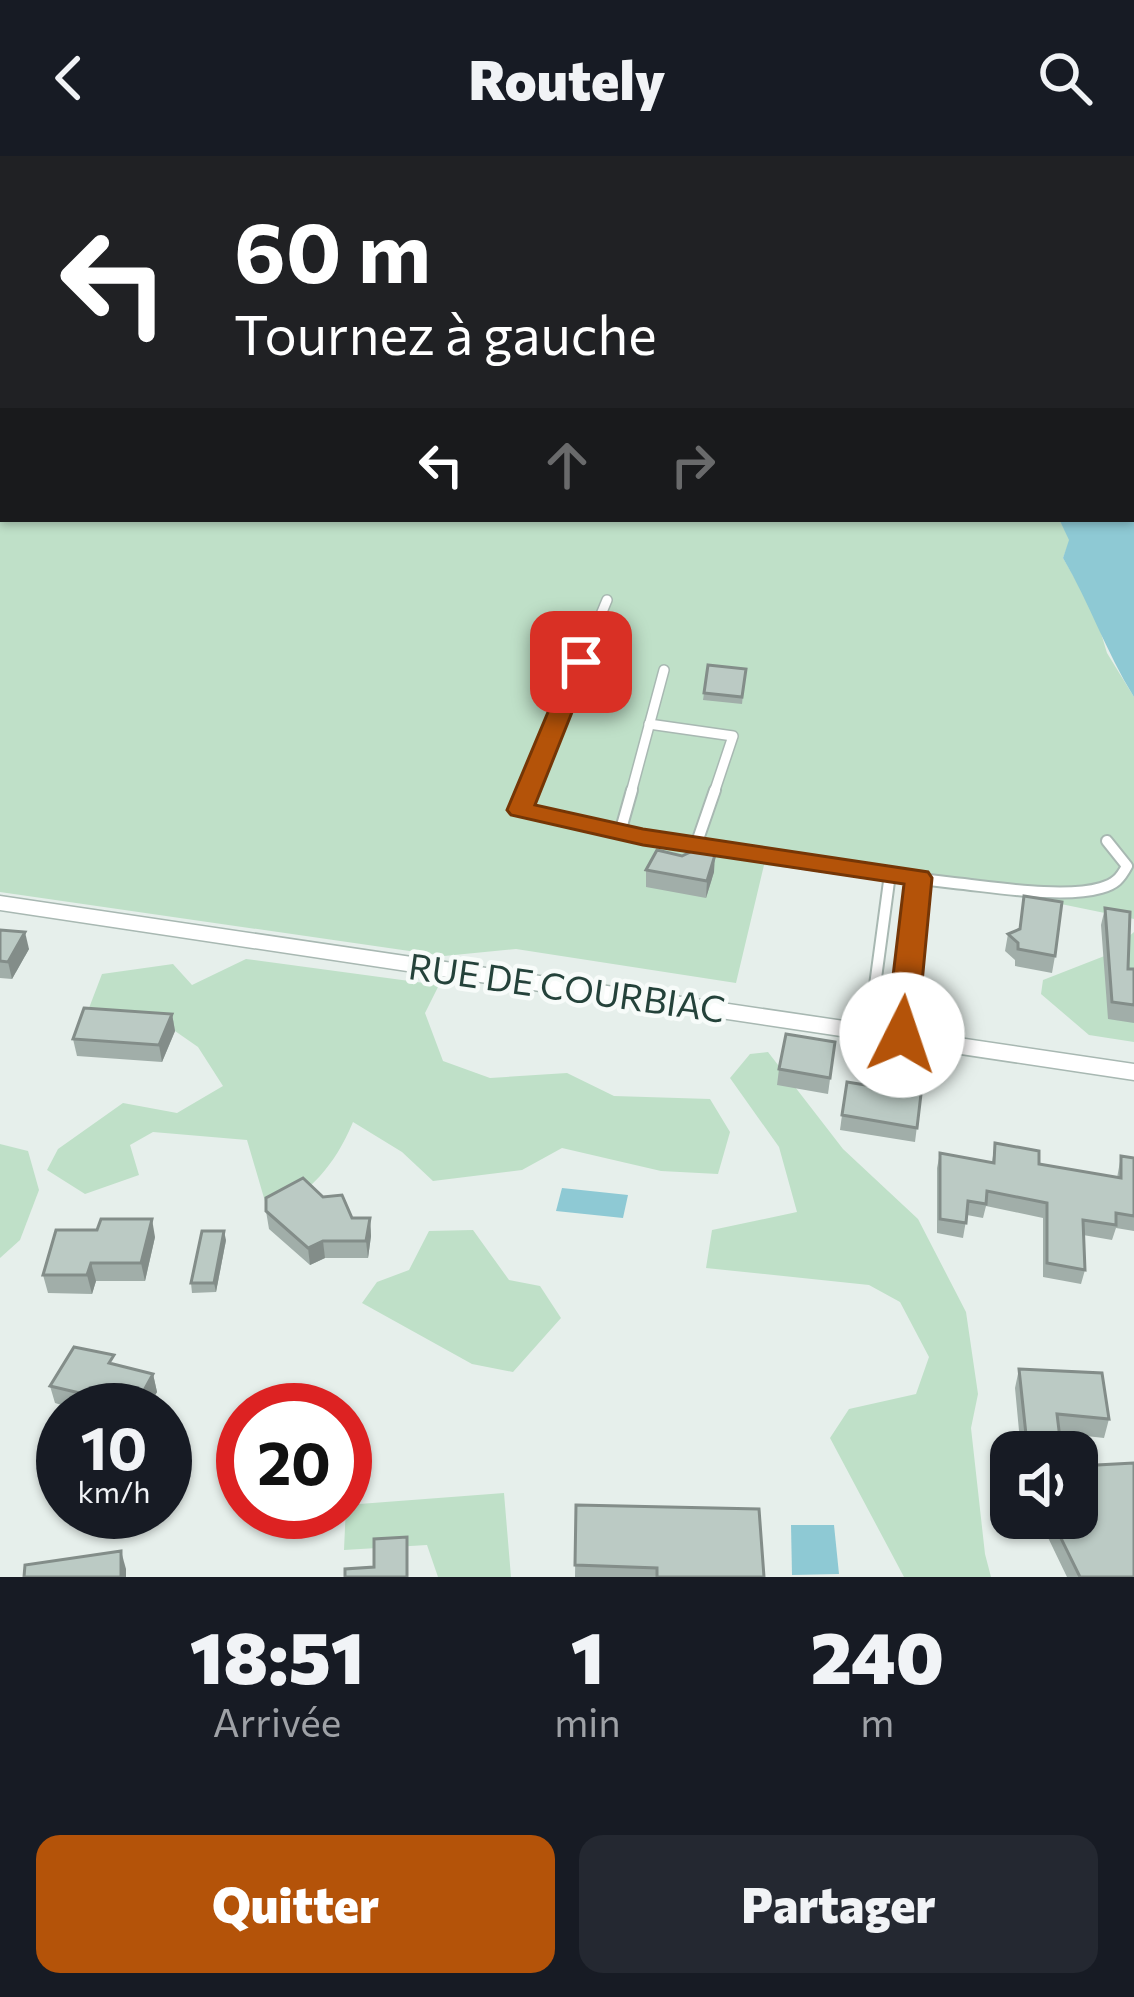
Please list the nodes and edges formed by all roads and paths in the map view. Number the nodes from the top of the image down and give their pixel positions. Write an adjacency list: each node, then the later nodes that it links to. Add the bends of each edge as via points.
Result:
1 (607, 600): 4 (lane, via 520,810)
2 (664, 670): 3 (lane)
3 (649, 724): 4 (lane); 6 (lane, via 733,736)
4 (621, 829): 6 (lane)
5 (1107, 841): 8 (lane, via 1126,866 1119,881 1097,890)
6 (696, 845): 7 (lane)
7 (890, 874): 8 (lane); 10 (lane)
8 (919, 878): 11 (lane)
9 (0, 903): 10 (street, RUE DE COURBIAC)
10 (869, 1030): 11 (street, RUE DE COURBIAC)
11 (902, 1035): 12 (street, RUE DE COURBIAC)
12 (1134, 1072)

